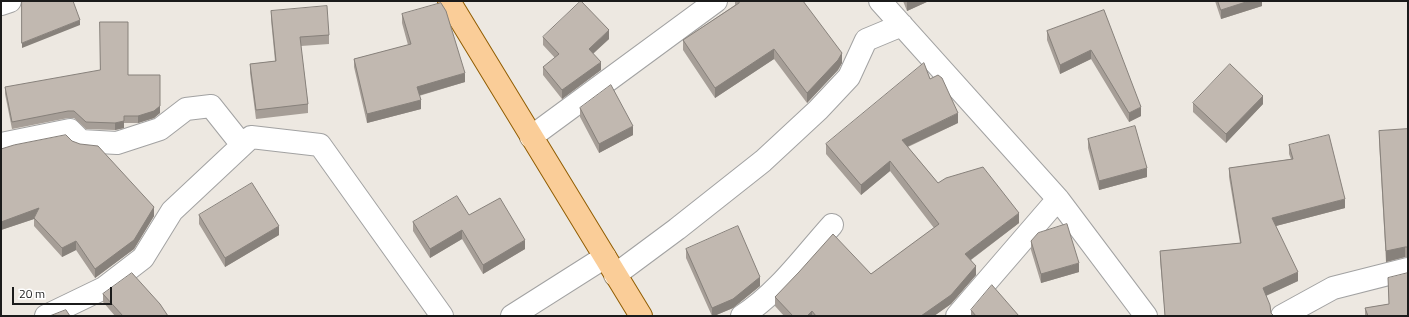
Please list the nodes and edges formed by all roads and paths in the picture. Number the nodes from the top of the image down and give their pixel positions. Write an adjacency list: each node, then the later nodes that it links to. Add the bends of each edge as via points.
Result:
1 (10, 1): 5 (street)
2 (449, 1): 7 (main road)
3 (716, 1): 7 (street)
4 (880, 1): 6 (street)
5 (1, 4)
6 (902, 26): 10 (street); 12 (street, via 866,40 849,77 763,161 677,229)
7 (531, 137): 12 (main road)
8 (1, 144): 9 (street, via 70,130 81,141 117,142 160,129 186,109 211,106)
9 (242, 145): 14 (street, via 172,211 144,258 104,288); 15 (street, via 251,137 320,145)
10 (1058, 199): 19 (street); 20 (street)
11 (832, 225): 18 (street, via 781,282 755,308)
12 (610, 266): 16 (street); 17 (main road)
13 (1408, 269): 21 (street, via 1333,288)
14 (46, 316)
15 (442, 316)
16 (512, 316)
17 (641, 316)
18 (742, 316)
19 (957, 316)
20 (1146, 316)
21 (1282, 316)

